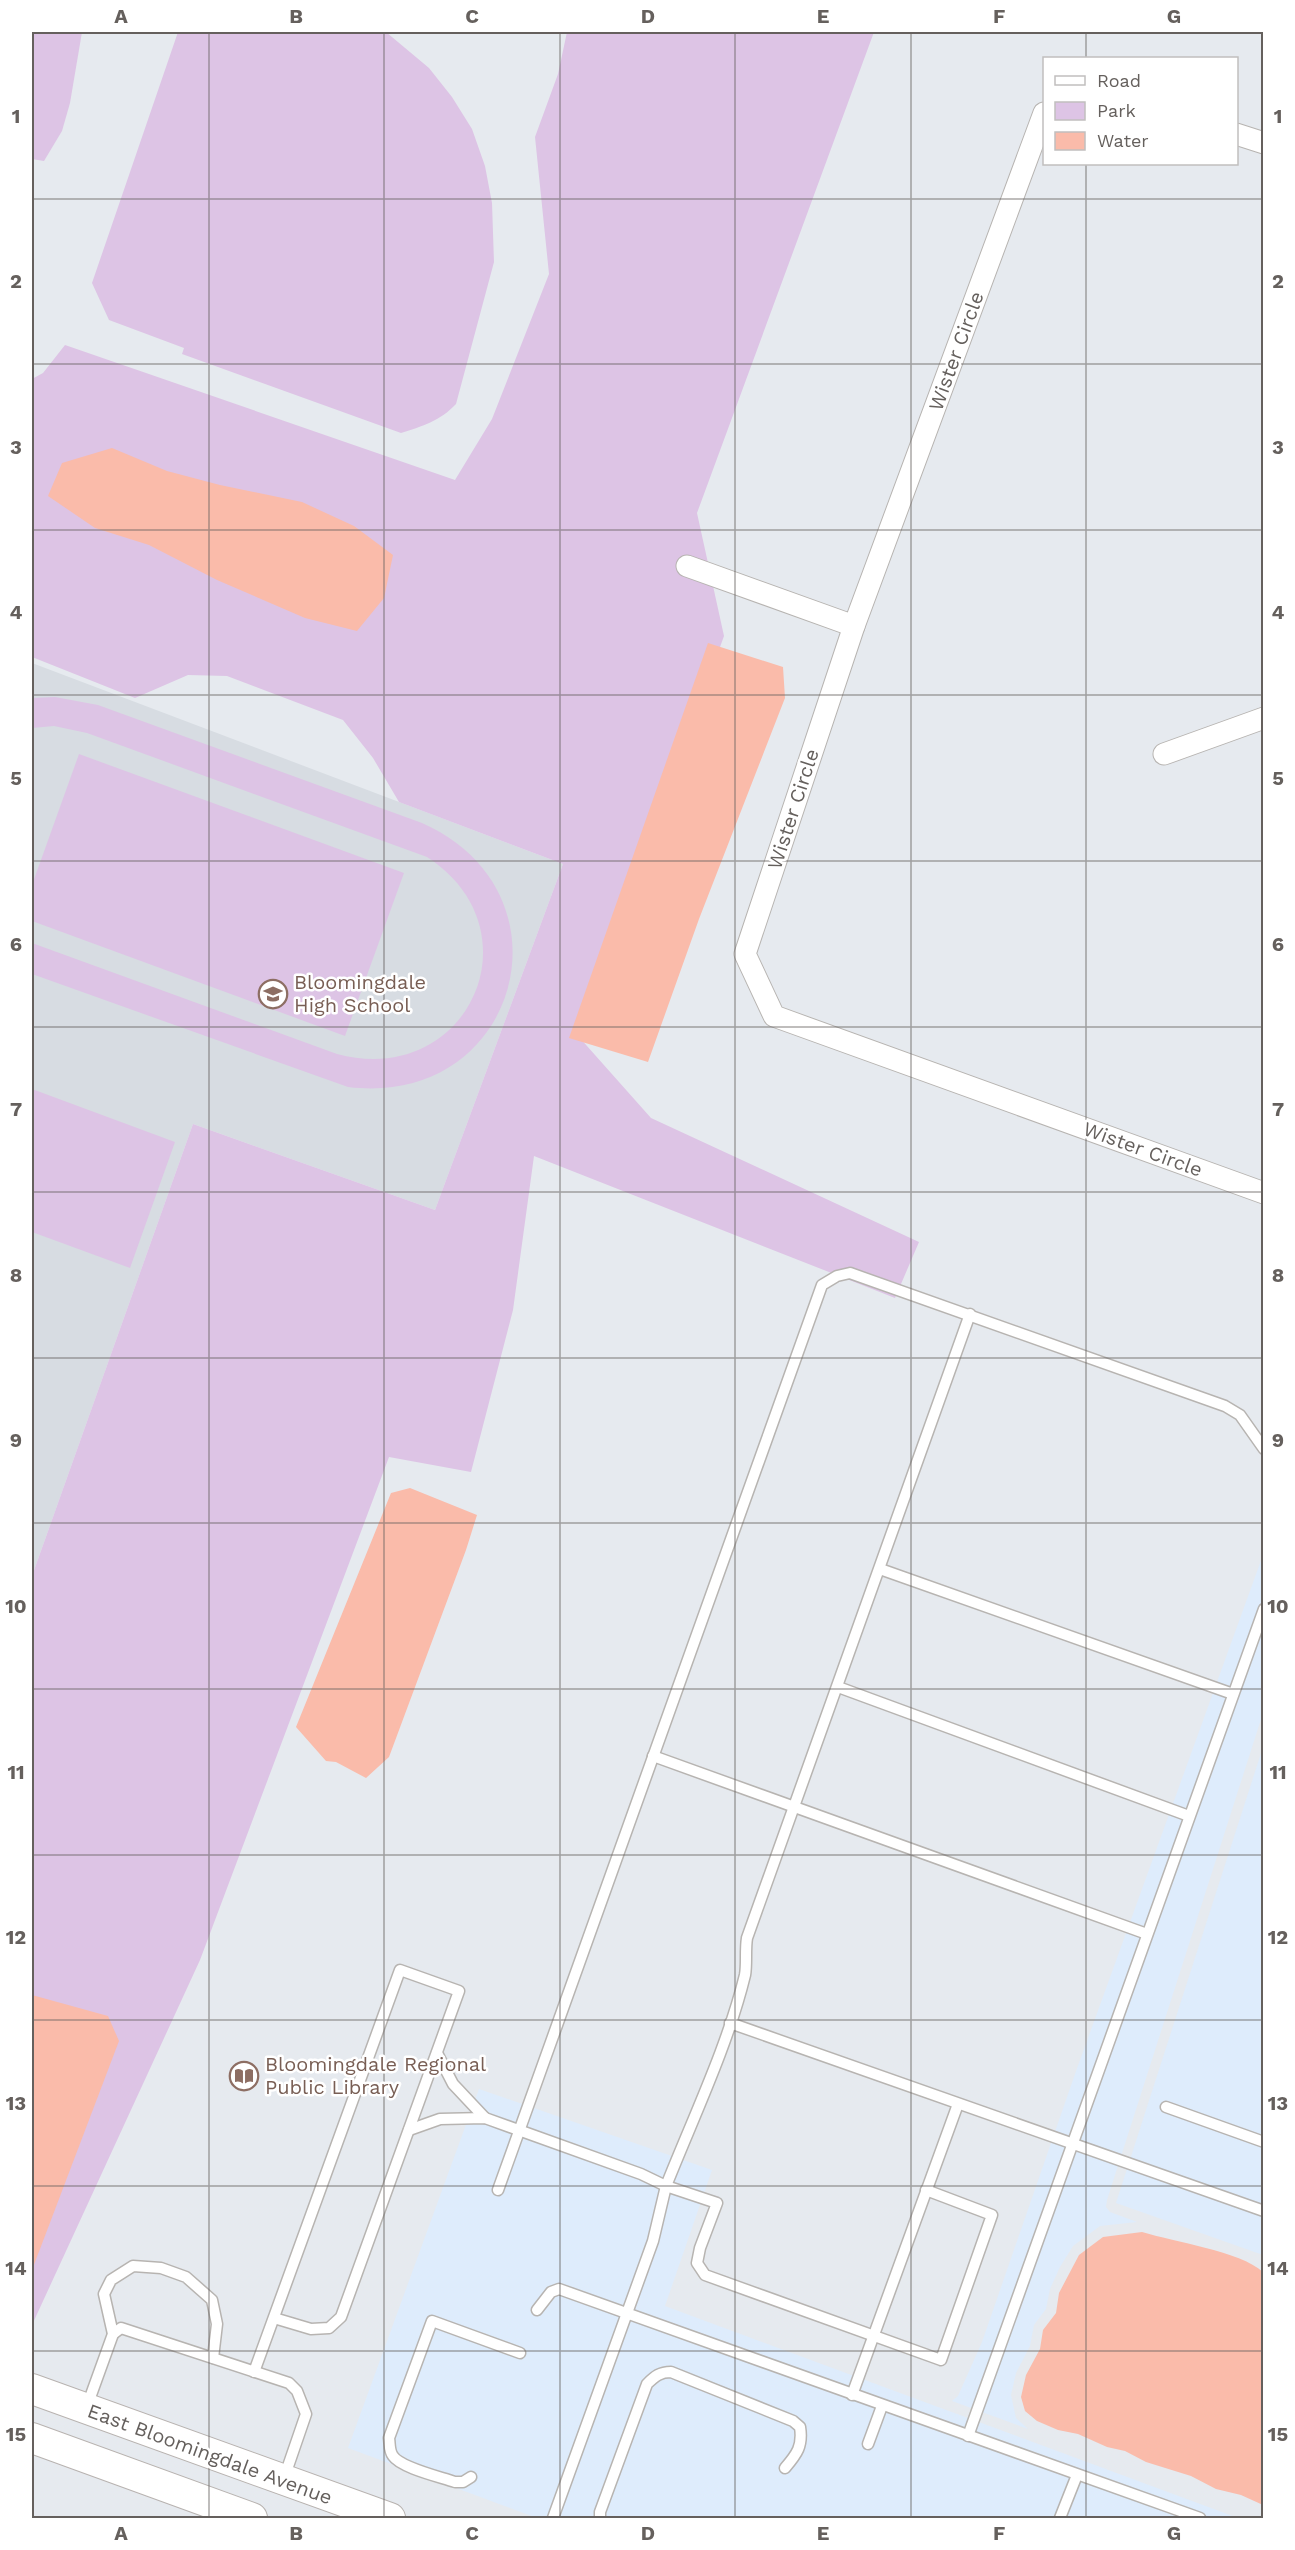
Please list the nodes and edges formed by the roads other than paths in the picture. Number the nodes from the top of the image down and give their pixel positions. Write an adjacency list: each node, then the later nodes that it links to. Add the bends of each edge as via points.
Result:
1 (1043, 116): 5 (street, Wister Circle)
2 (1238, 135): 3 (street)
3 (1263, 143)
4 (687, 566): 5 (street)
5 (854, 626): 8 (street, Wister Circle, via 746,954 774,1016)
6 (1263, 718): 7 (street)
7 (1164, 754)
8 (1263, 1192)
9 (970, 1314): 10 (lane, via 1225,1406 1240,1415); 11 (lane); 15 (lane, via 850,1273 822,1285)
10 (1263, 1449)
11 (880, 1569): 13 (lane); 14 (lane)
12 (1263, 1609): 14 (lane)
13 (838, 1687): 16 (lane); 17 (lane)
14 (1233, 1694): 17 (lane)
15 (653, 1756): 16 (lane); 25 (lane)
16 (795, 1808): 18 (lane); 19 (lane, via 747,1938 745,1972)
17 (1189, 1816): 18 (lane)
18 (1147, 1934): 27 (lane)
19 (730, 2023): 21 (lane); 28 (lane)
20 (437, 2053): 23 (lane, via 453,2084); 24 (lane); 34 (lane, via 459,1991 400,1970)
21 (958, 2104): 27 (lane); 30 (lane)
22 (1166, 2107): 26 (lane)
23 (485, 2118): 24 (lane, via 440,2119); 25 (lane)
24 (409, 2130): 34 (lane, via 341,2317 329,2328 311,2329)
25 (519, 2130): 28 (lane); 29 (lane)
26 (1263, 2142)
27 (1074, 2145): 31 (lane); 44 (lane)
28 (666, 2186): 33 (lane, via 652,2241); 36 (lane, via 717,2203 697,2263 705,2275)
29 (498, 2190)
30 (926, 2190): 36 (lane); 36 (lane, via 992,2215 941,2360)
31 (1263, 2211)
32 (537, 2310): 33 (lane, via 551,2292 559,2289)
33 (625, 2314): 41 (lane); 53 (lane)
34 (274, 2318): 39 (lane)
35 (113, 2334): 38 (lane, via 121,2328); 38 (lane, via 104,2294 111,2280 134,2266 161,2268 186,2277 212,2300 217,2324); 43 (lane)
36 (873, 2336): 41 (lane)
37 (520, 2353): 49 (lane, via 432,2321 389,2438 390,2448 401,2463 455,2482)
38 (213, 2358): 39 (lane)
39 (254, 2372): 50 (lane, via 289,2383 297,2391 306,2414)
40 (32, 2389): 43 (main road, East Bloomingdale Avenue)
41 (852, 2394): 42 (lane)
42 (882, 2406): 44 (lane); 46 (lane)
43 (86, 2408): 50 (main road, East Bloomingdale Avenue)
44 (968, 2436): 48 (lane)
45 (32, 2438): 51 (main road)
46 (868, 2445)
47 (785, 2468): 54 (lane, via 801,2444 800,2427 793,2421 663,2372 647,2384)
48 (1077, 2475): 55 (lane); 56 (lane)
49 (471, 2477)
50 (283, 2481): 52 (main road, East Bloomingdale Avenue)
51 (252, 2518)
52 (390, 2518)
53 (553, 2518)
54 (600, 2518)
55 (1060, 2518)
56 (1200, 2518)

